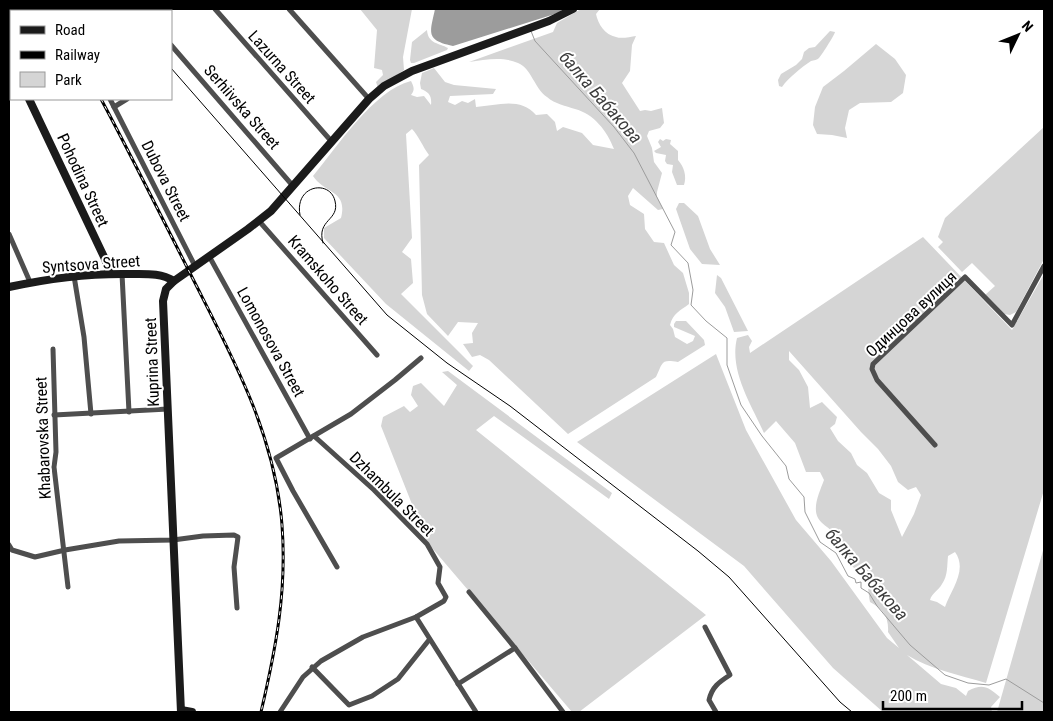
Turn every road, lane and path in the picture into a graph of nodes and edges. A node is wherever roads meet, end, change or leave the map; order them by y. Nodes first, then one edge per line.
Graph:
1 (214, 9) edge
2 (289, 9) edge
3 (573, 9) edge
4 (172, 46) edge
5 (29, 100) edge
6 (110, 100) edge
7 (125, 100) edge
8 (368, 100) junction
9 (114, 107) junction
10 (332, 142) junction
11 (293, 186) junction
12 (259, 221) junction
13 (9, 234) edge
14 (209, 256) junction
15 (195, 266) junction
16 (1044, 266) edge
17 (110, 274) junction
18 (122, 274) junction
19 (74, 276) junction
20 (174, 281) junction
21 (30, 282) junction
22 (9, 287) edge
23 (53, 349) dead end
24 (377, 355) dead end
25 (421, 358) dead end
26 (168, 409) junction
27 (129, 412) junction
28 (92, 414) junction
29 (54, 415) junction
30 (312, 438) junction
31 (935, 445) dead end
32 (173, 540) junction
33 (10, 547) edge
34 (65, 550) junction
35 (337, 567) dead end
36 (68, 587) dead end
37 (469, 592) dead end
38 (237, 608) dead end
39 (416, 617) junction
40 (705, 627) dead end
41 (429, 640) junction
42 (515, 648) junction
43 (312, 667) junction
44 (458, 684) junction
45 (181, 711) edge
46 (192, 712) edge
47 (280, 712) edge
48 (476, 712) edge
49 (563, 712) edge
50 (716, 712) edge

1 - 10 street, Lazurna Street
2 - 8 street
3 - 8 main road, Kuprina Street
4 - 11 street, Serhiivska Street
5 - 17 main road, Pohodina Street
6 - 9 street, Dubova Street
7 - 9 street
8 - 10 main road, Kuprina Street
9 - 15 street, Dubova Street
10 - 11 main road, Kuprina Street
11 - 12 main road, Kuprina Street
12 - 14 main road, Kuprina Street
12 - 24 street, Kramskoho Street
13 - 21 street
14 - 15 main road, Kuprina Street
14 - 30 street, Lomonosova Street
15 - 20 main road, Kuprina Street
16 - 31 street, Одинцова вулиця
17 - 18 main road, Syntsova Street
17 - 19 main road, Syntsova Street
18 - 20 main road, Syntsova Street
18 - 27 street, Kuprina Street
19 - 21 main road, Syntsova Street
19 - 28 street
20 - 26 main road, Kuprina Street
21 - 22 main road, Syntsova Street
23 - 29 street, Khabarovska Street
25 - 30 street
26 - 27 street
26 - 32 main road, Kuprina Street
27 - 28 street
28 - 29 street
29 - 34 street, Khabarovska Street
30 - 35 street
30 - 39 street, Dzhambula Street
32 - 34 street
32 - 38 street
32 - 45 main road, Kuprina Street
33 - 34 street
34 - 36 street, Khabarovska Street
37 - 42 street
39 - 41 street
39 - 43 street
40 - 50 street
41 - 43 street
41 - 44 street
42 - 44 street
42 - 49 street
43 - 47 street
44 - 48 street
45 - 46 main road

